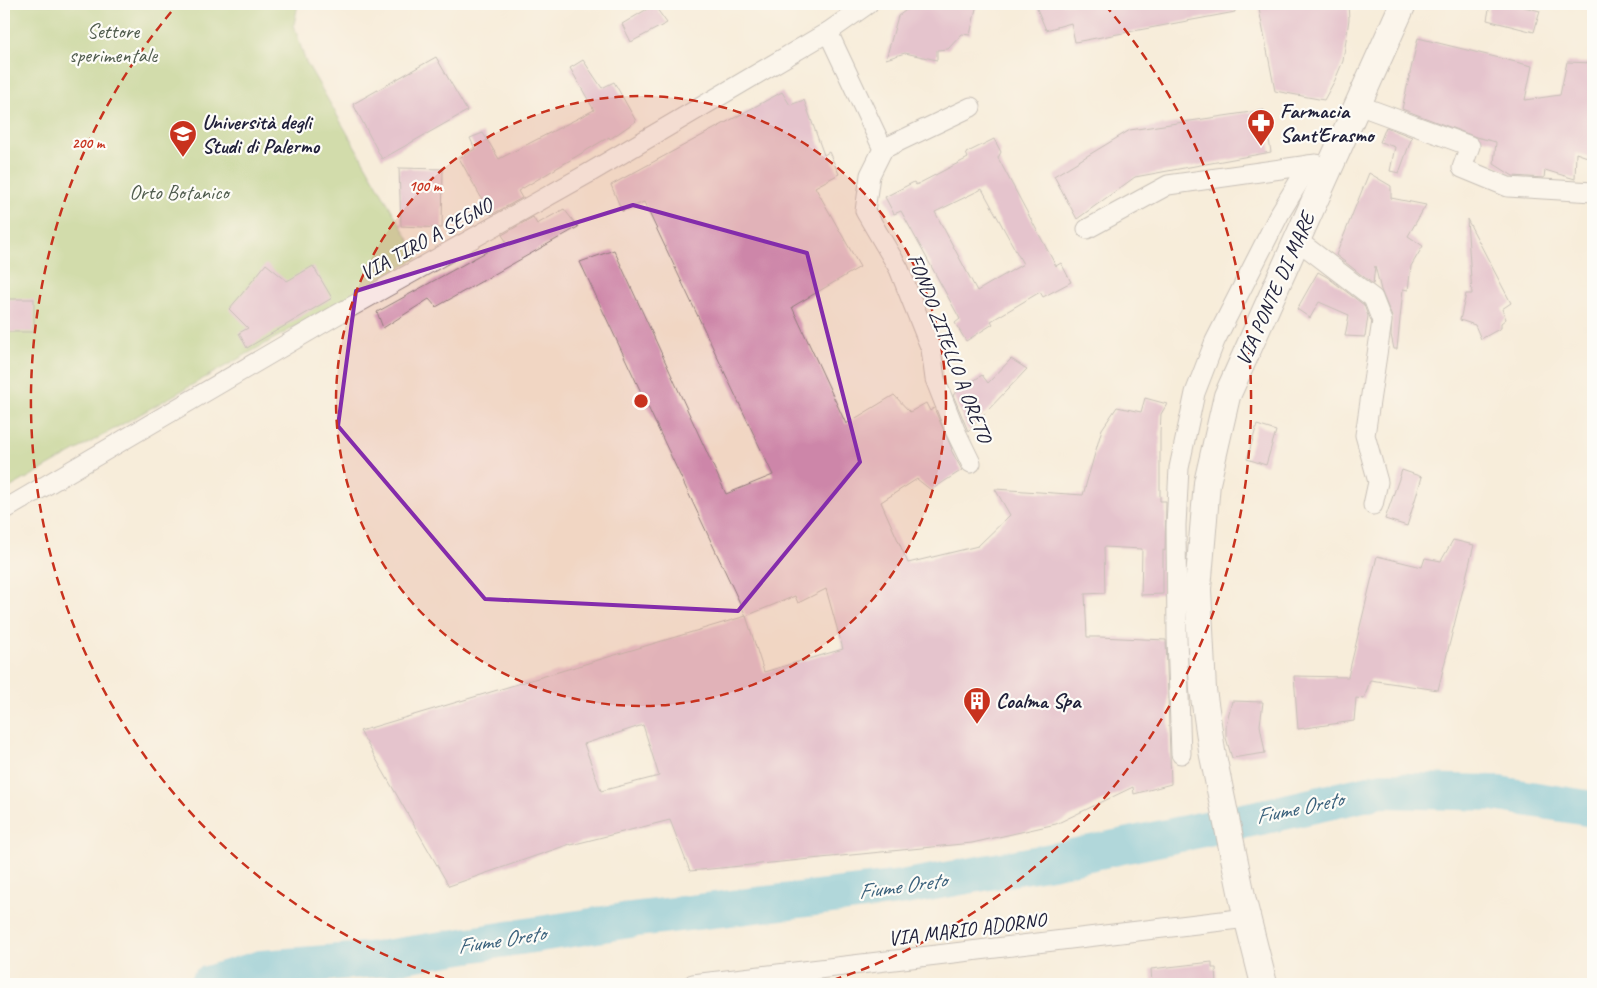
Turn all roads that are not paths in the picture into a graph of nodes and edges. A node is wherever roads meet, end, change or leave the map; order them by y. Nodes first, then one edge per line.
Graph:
1 (868, 4) edge
2 (1403, 4) edge
3 (828, 32) junction
4 (1358, 105) junction
5 (971, 107) dead end
6 (883, 149) junction
7 (1320, 163) junction
8 (1593, 192) edge
9 (1087, 229) dead end
10 (1297, 240) junction
11 (971, 463) dead end
12 (1373, 505) dead end
13 (4, 510) edge
14 (1182, 754) dead end
15 (1245, 909) junction
16 (693, 984) edge
17 (1264, 984) edge

1 - 3 street, VIA TIRO A SEGNO
2 - 4 main road, VIA PONTE DI MARE
3 - 6 street
3 - 13 street, VIA TIRO A SEGNO
4 - 7 main road, VIA PONTE DI MARE
4 - 8 street
5 - 6 street
6 - 11 street, FONDO ZITELLO A ORETO
7 - 9 street
7 - 10 main road, VIA PONTE DI MARE
7 - 14 street
10 - 12 street
10 - 15 main road, VIA PONTE DI MARE
15 - 16 street, VIA MARIO ADORNO
15 - 17 main road, VIA PONTE DI MARE

